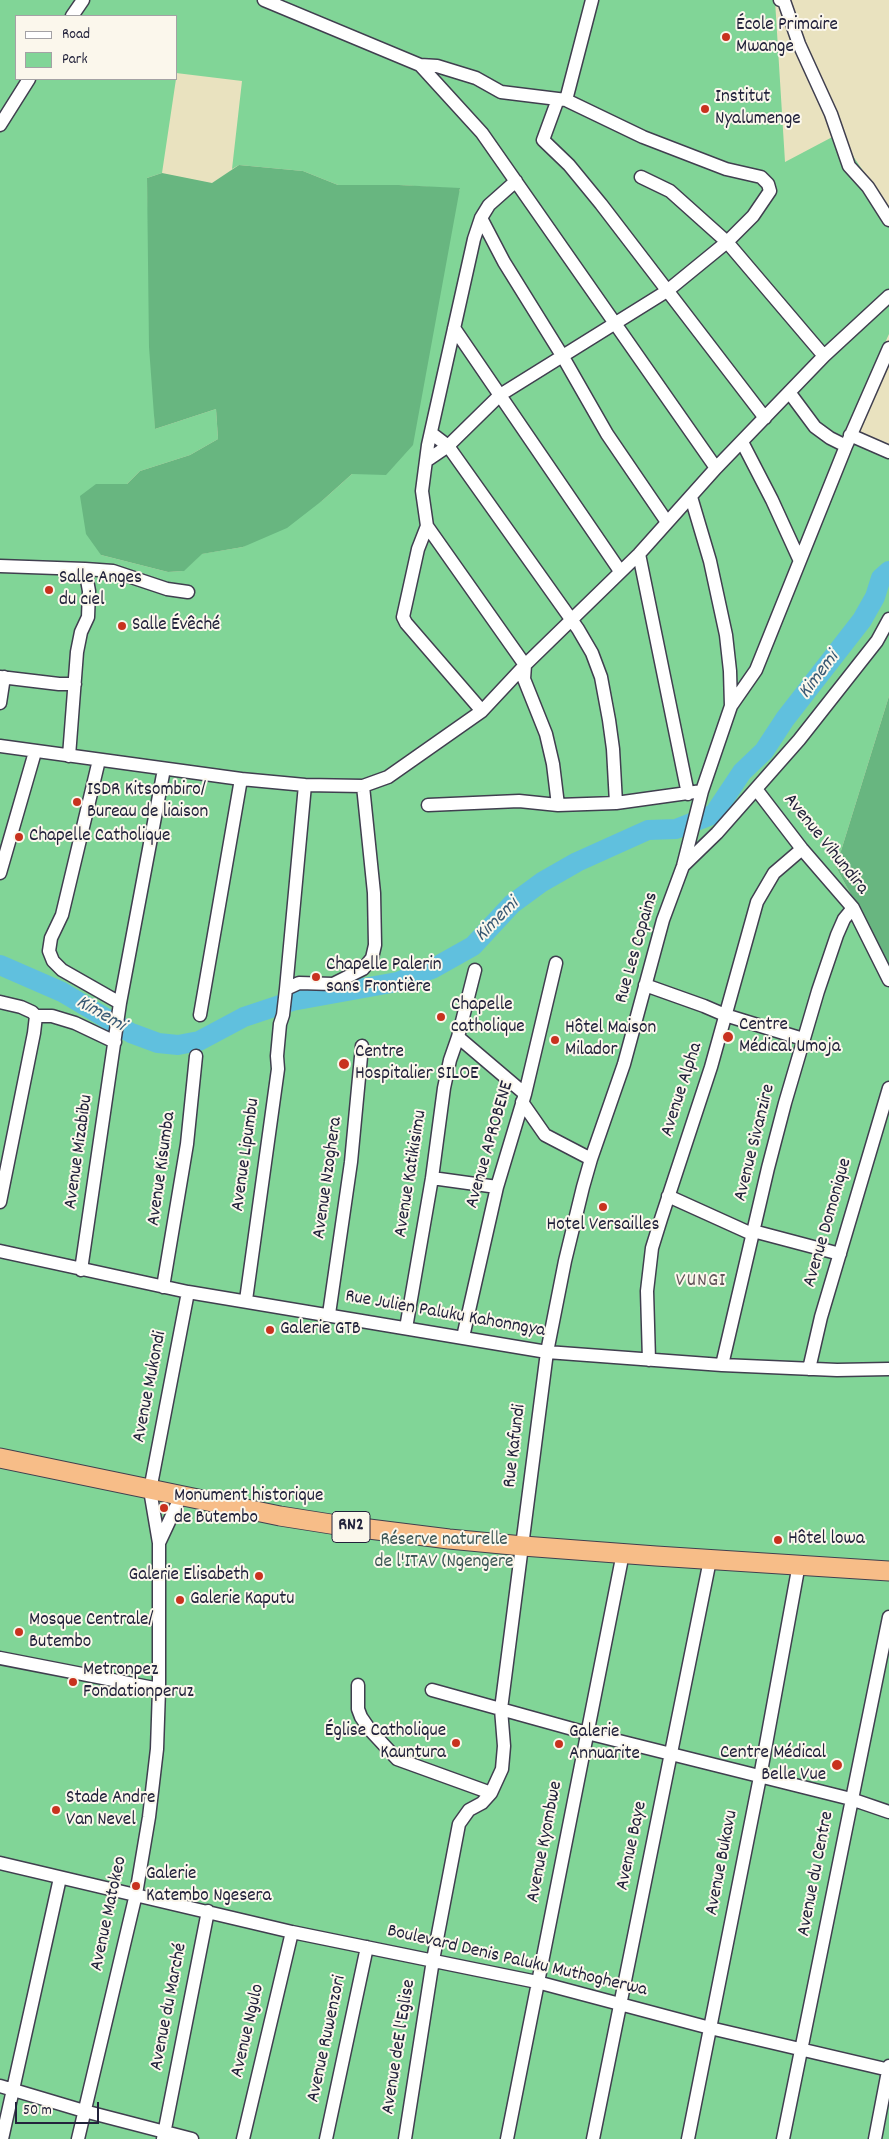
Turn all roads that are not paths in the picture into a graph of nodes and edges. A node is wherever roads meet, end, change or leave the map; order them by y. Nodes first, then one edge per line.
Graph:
1 (83, 0) edge
2 (264, 0) edge
3 (592, 0) edge
4 (780, 0) edge
5 (73, 15) edge
6 (420, 65) junction
7 (29, 80) edge
8 (562, 100) junction
9 (1, 120) edge
10 (641, 177) dead end
11 (516, 180) junction
12 (481, 218) junction
13 (889, 220) edge
14 (726, 242) junction
15 (667, 291) junction
16 (889, 296) edge
17 (615, 323) junction
18 (454, 328) junction
19 (889, 348) edge
20 (824, 356) junction
21 (563, 357) junction
22 (789, 392) junction
23 (500, 394) junction
24 (765, 418) junction
25 (431, 433) junction
26 (848, 440) junction
27 (742, 442) junction
28 (448, 446) junction
29 (889, 452) edge
30 (426, 461) junction
31 (716, 468) junction
32 (691, 497) junction
33 (667, 522) junction
34 (427, 526) junction
35 (639, 554) junction
36 (799, 559) junction
37 (0, 566) edge
38 (85, 568) junction
39 (620, 572) junction
40 (188, 592) dead end
41 (889, 619) edge
42 (572, 620) junction
43 (525, 665) junction
44 (2, 677) edge
45 (74, 684) junction
46 (0, 703) edge
47 (731, 706) junction
48 (482, 711) junction
49 (0, 746) edge
50 (35, 752) junction
51 (69, 756) junction
52 (99, 760) junction
53 (164, 769) junction
54 (242, 779) junction
55 (306, 785) junction
56 (363, 786) junction
57 (756, 790) junction
58 (702, 791) junction
59 (688, 794) junction
60 (616, 803) junction
61 (428, 805) dead end
62 (558, 805) junction
63 (802, 849) junction
64 (1, 866) edge
65 (683, 866) junction
66 (854, 908) junction
67 (556, 963) dead end
68 (475, 970) dead end
69 (889, 980) edge
70 (645, 985) junction
71 (286, 989) junction
72 (0, 1002) edge
73 (120, 1006) junction
74 (200, 1015) dead end
75 (725, 1015) junction
76 (36, 1016) junction
77 (458, 1037) junction
78 (804, 1039) junction
79 (115, 1041) junction
80 (362, 1046) dead end
81 (196, 1056) dead end
82 (889, 1088) edge
83 (524, 1098) junction
84 (591, 1159) junction
85 (432, 1178) junction
86 (497, 1187) junction
87 (668, 1196) junction
88 (0, 1202) edge
89 (753, 1232) junction
90 (0, 1251) edge
91 (840, 1254) junction
92 (81, 1270) junction
93 (163, 1287) junction
94 (188, 1292) junction
95 (246, 1300) junction
96 (329, 1314) junction
97 (406, 1328) junction
98 (462, 1337) junction
99 (547, 1352) junction
100 (649, 1360) junction
101 (722, 1365) junction
102 (810, 1369) junction
103 (889, 1369) edge
104 (0, 1458) edge
105 (150, 1490) junction
106 (181, 1496) junction
107 (159, 1543) junction
108 (523, 1546) junction
109 (623, 1553) junction
110 (710, 1560) junction
111 (798, 1564) junction
112 (889, 1571) edge
113 (889, 1617) edge
114 (0, 1658) edge
115 (358, 1685) dead end
116 (158, 1689) junction
117 (432, 1690) dead end
118 (501, 1709) junction
119 (587, 1733) junction
120 (671, 1753) junction
121 (760, 1777) junction
122 (491, 1793) junction
123 (851, 1799) junction
124 (889, 1812) edge
125 (0, 1863) edge
126 (60, 1878) junction
127 (136, 1894) junction
128 (208, 1912) junction
129 (292, 1932) junction
130 (367, 1947) junction
131 (432, 1960) junction
132 (537, 1982) junction
133 (620, 2003) junction
134 (710, 2028) junction
135 (801, 2049) junction
136 (889, 2068) edge
137 (6, 2087) edge
138 (84, 2111) junction
139 (164, 2136) edge
140 (2, 2139) edge
141 (78, 2139) edge
142 (192, 2139) edge
143 (243, 2139) edge
144 (326, 2139) edge
145 (404, 2139) edge
146 (507, 2139) edge
147 (593, 2139) edge
148 (688, 2139) edge
149 (784, 2139) edge
150 (874, 2139) edge

1 - 5 street
2 - 6 street
3 - 8 street
4 - 13 street
6 - 8 street
6 - 11 street
7 - 9 street
8 - 14 street
8 - 15 street
10 - 14 street
11 - 12 street
11 - 17 street
12 - 18 street
12 - 21 street
14 - 15 street
14 - 20 street
15 - 17 street
15 - 24 street
16 - 20 street
17 - 21 street
17 - 31 street
18 - 23 street
18 - 25 street
19 - 26 street
20 - 22 street
21 - 23 street
21 - 33 street
22 - 24 street
22 - 26 street
23 - 28 street
23 - 39 street
24 - 27 street
25 - 28 street
25 - 30 street
26 - 29 street
26 - 36 street
27 - 31 street
27 - 36 street
28 - 30 street
28 - 42 street
30 - 34 street
31 - 32 street
32 - 33 street
32 - 47 street
33 - 35 street
34 - 43 street
34 - 48 street
35 - 39 street
35 - 59 street
36 - 47 street
37 - 38 street
38 - 40 street
38 - 45 street
39 - 42 street
41 - 57 street, Rue Les Copains
42 - 43 street
42 - 60 street
43 - 48 street
43 - 62 street
44 - 45 street
44 - 46 street
45 - 51 street
47 - 58 street
48 - 56 street
49 - 50 street
50 - 51 street
50 - 64 street
51 - 52 street
52 - 53 street
52 - 73 street
53 - 54 street
53 - 73 street, Avenue Mizabibu
54 - 55 street
54 - 74 street
55 - 56 street
55 - 71 street, Avenue Lipumbu
56 - 71 street
57 - 63 street, Avenue Vihundira
57 - 65 street, Rue Les Copains
58 - 59 street
58 - 65 street
59 - 60 street
60 - 62 street
61 - 62 street
63 - 66 street, Avenue Vihundira
63 - 75 street, Avenue Alpha
65 - 70 street, Rue Les Copains
66 - 69 street, Avenue Vihundira
66 - 78 street, Avenue Sivanzire
67 - 83 street, Avenue APROBENE
68 - 77 street, Avenue Katikisimu
70 - 75 street
70 - 84 street, Rue Les Copains
71 - 95 street, Avenue Lipumbu
72 - 76 street
73 - 79 street, Avenue Mizabibu
75 - 78 street
75 - 87 street, Avenue Alpha
76 - 79 street
76 - 88 street
77 - 83 street
77 - 85 street, Avenue Katikisimu
78 - 89 street, Avenue Sivanzire
79 - 92 street, Avenue Mizabibu
80 - 96 street, Avenue Nzoghera
81 - 93 street, Avenue Kisumba
82 - 91 street, Avenue Domonique
83 - 84 street
83 - 86 street, Avenue APROBENE
84 - 99 street, Rue Les Copains
85 - 86 street
85 - 97 street, Avenue Katikisimu
86 - 98 street, Avenue APROBENE
87 - 89 street
87 - 100 street, Avenue Alpha
89 - 91 street
89 - 101 street, Avenue Sivanzire
90 - 92 street, Rue Julien Paluku Kahonngya
91 - 102 street, Avenue Domonique
92 - 93 street, Rue Julien Paluku Kahonngya
93 - 94 street, Rue Julien Paluku Kahonngya
94 - 95 street, Rue Julien Paluku Kahonngya
94 - 105 street, Avenue Mukondi
95 - 96 street, Rue Julien Paluku Kahonngya
96 - 97 street, Rue Julien Paluku Kahonngya
97 - 98 street, Rue Julien Paluku Kahonngya
98 - 99 street, Rue Julien Paluku Kahonngya
99 - 100 street, Rue Julien Paluku Kahonngya
99 - 108 street, Rue Kafundi
100 - 101 street, Rue Julien Paluku Kahonngya
101 - 102 street, Rue Julien Paluku Kahonngya
102 - 103 street, Rue Julien Paluku Kahonngya
104 - 105 highway, RN2
105 - 106 highway, RN2
105 - 107 street
106 - 107 street
106 - 108 highway, RN2
107 - 116 street, Avenue Matokeo
108 - 109 highway, RN2
108 - 118 street, Rue Kafundi
109 - 110 highway, RN2
109 - 119 street, Avenue Kyombwe
110 - 111 highway, RN2
110 - 120 street, Avenue Baye
111 - 112 highway, RN2
111 - 121 street, Avenue Bukavu
113 - 123 street, Avenue du Centre
114 - 116 street
115 - 122 street
116 - 127 street, Avenue Matokeo
117 - 118 street
118 - 119 street
118 - 122 street, Rue Kafundi
119 - 120 street
119 - 132 street, Avenue Kyombwe
120 - 121 street
120 - 133 street, Avenue Baye
121 - 123 street
121 - 134 street, Avenue Bukavu
122 - 131 street, Avenue deE l'Eglise
123 - 124 street
123 - 135 street, Avenue du Centre
125 - 126 street, Boulevard Denis Paluku Muthogherwa
126 - 127 street, Boulevard Denis Paluku Muthogherwa
126 - 137 street
127 - 128 street, Boulevard Denis Paluku Muthogherwa
127 - 138 street, Avenue Matokeo
128 - 129 street, Boulevard Denis Paluku Muthogherwa
128 - 139 street, Avenue du Marché
129 - 130 street, Boulevard Denis Paluku Muthogherwa
129 - 143 street, Avenue Ngulo
130 - 131 street, Boulevard Denis Paluku Muthogherwa
130 - 144 street, Avenue Ruwenzori
131 - 132 street, Boulevard Denis Paluku Muthogherwa
131 - 145 street, Avenue deE l'Eglise
132 - 133 street, Boulevard Denis Paluku Muthogherwa
132 - 146 street, Avenue Kyombwe
133 - 134 street, Boulevard Denis Paluku Muthogherwa
133 - 147 street, Avenue Baye
134 - 135 street, Boulevard Denis Paluku Muthogherwa
134 - 148 street, Avenue Bukavu
135 - 136 street, Boulevard Denis Paluku Muthogherwa
135 - 149 street, Avenue du Centre
136 - 150 street
137 - 138 street
137 - 140 street
138 - 139 street
138 - 141 street, Avenue Matokeo
139 - 142 street

